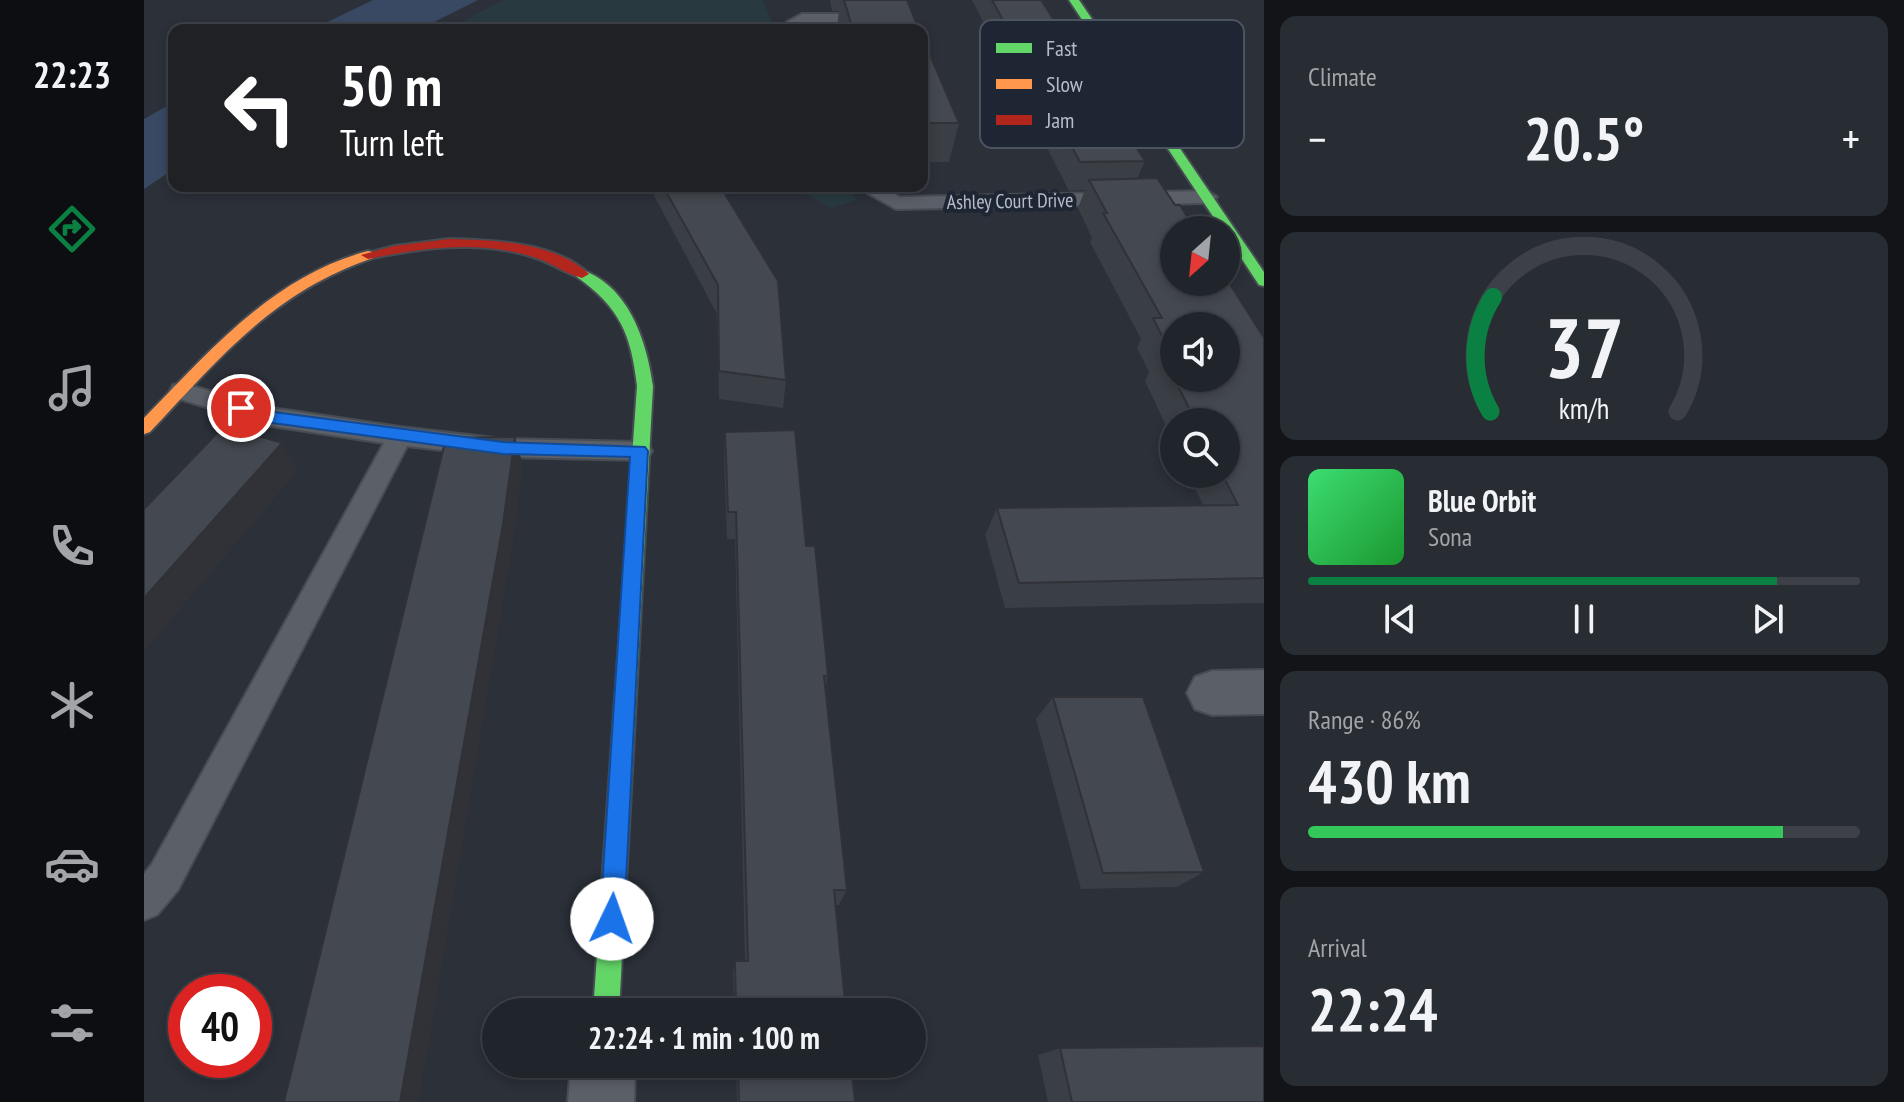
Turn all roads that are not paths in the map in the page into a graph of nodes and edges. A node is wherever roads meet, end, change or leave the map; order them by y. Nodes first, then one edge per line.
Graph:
1 (1074, 0) edge
2 (895, 19) edge
3 (1088, 20) edge
4 (794, 24) edge
5 (1174, 148) edge
6 (876, 192) edge
7 (1207, 197) junction
8 (1264, 282) edge
9 (182, 391) junction
10 (144, 428) edge
11 (400, 436) junction
12 (639, 451) junction
13 (1264, 692) edge
14 (1212, 693) dead end
15 (144, 902) edge
16 (607, 998) edge
17 (602, 1078) edge
18 (601, 1102) edge

1 - 3 street
2 - 4 lane
5 - 7 street
6 - 7 lane, Ashley Court Drive
7 - 8 street
9 - 10 street
9 - 11 lane
9 - 12 street
11 - 12 lane
11 - 15 lane
12 - 16 street
13 - 14 street
17 - 18 street

